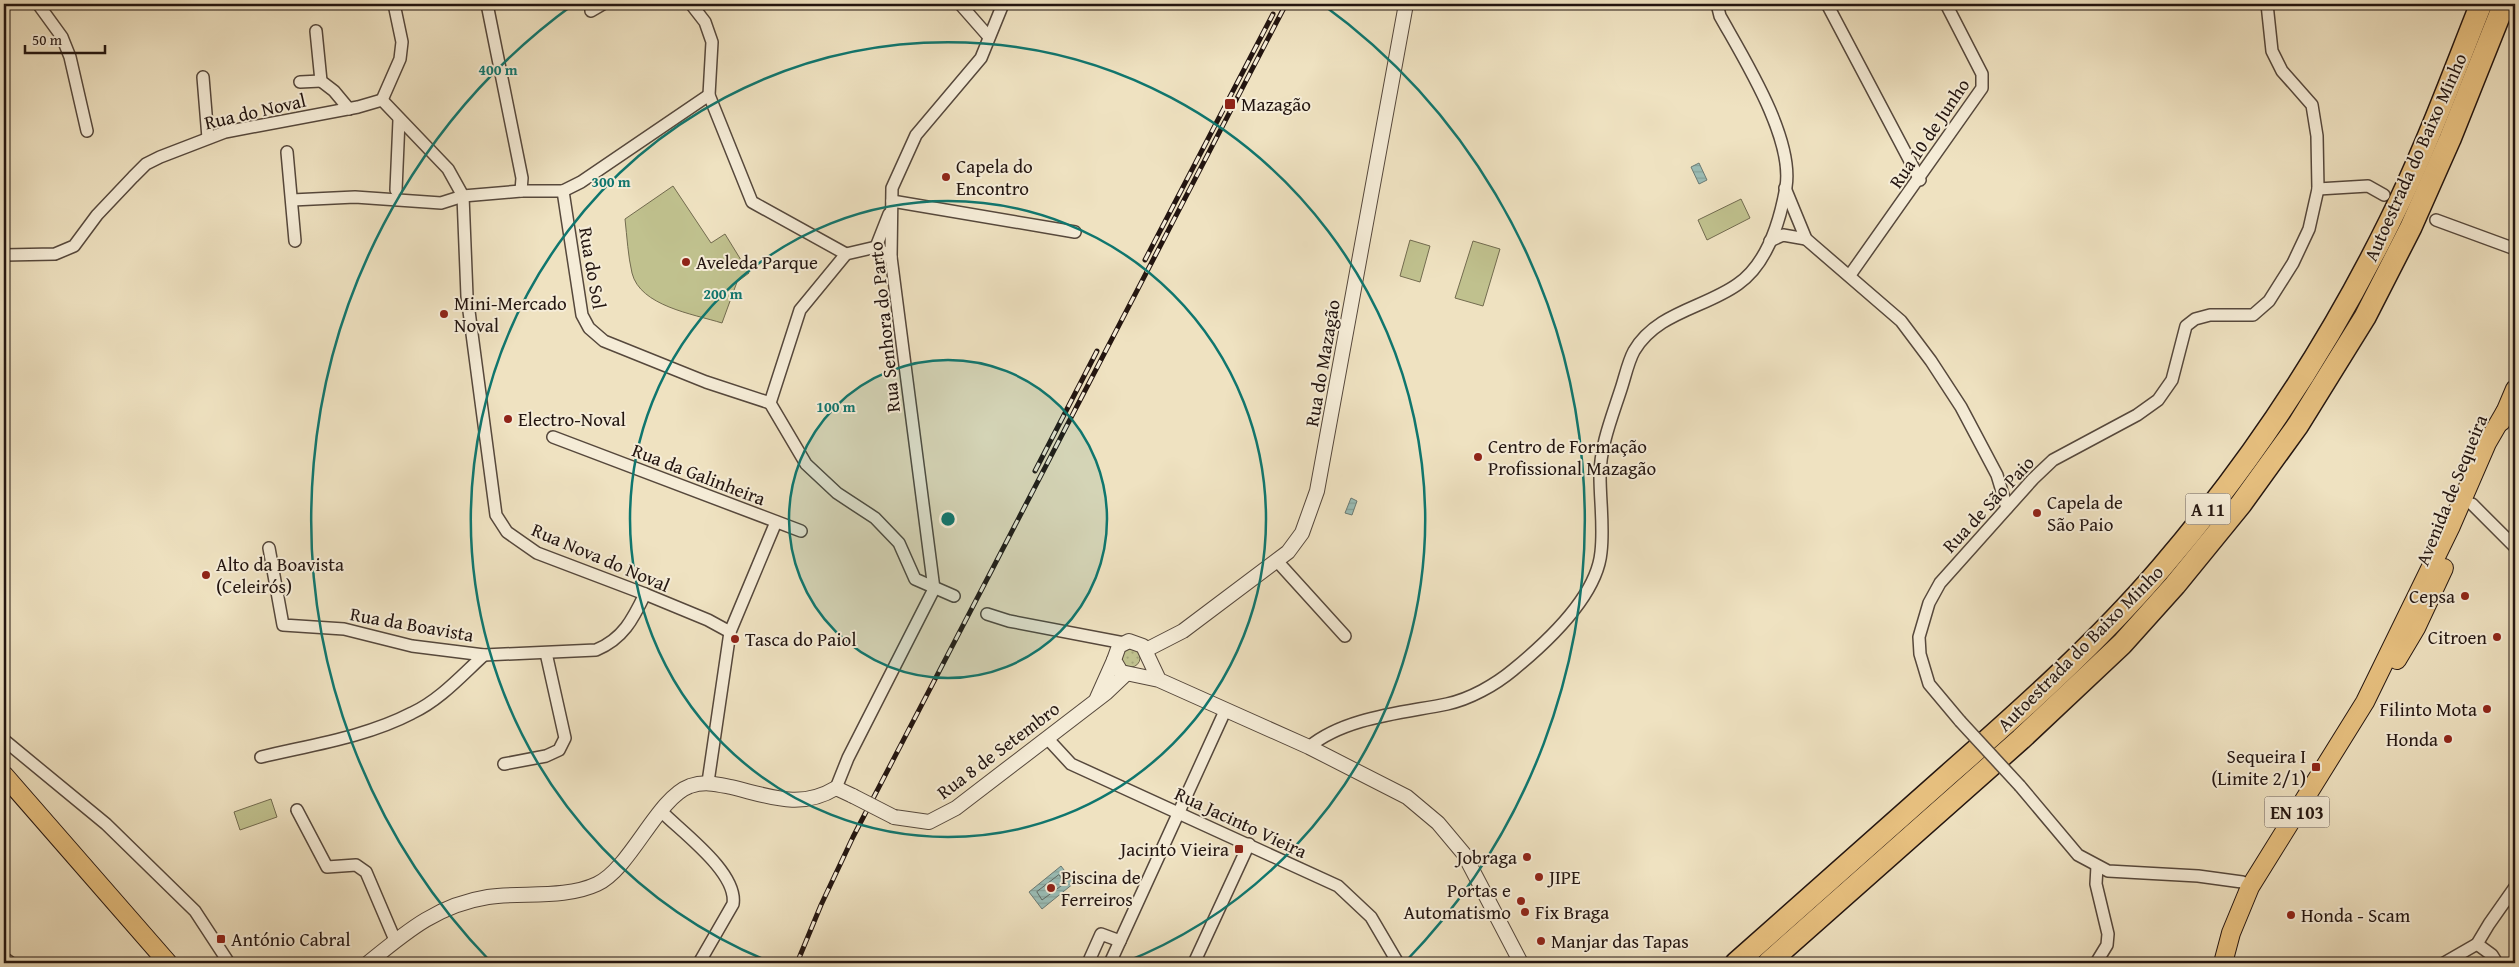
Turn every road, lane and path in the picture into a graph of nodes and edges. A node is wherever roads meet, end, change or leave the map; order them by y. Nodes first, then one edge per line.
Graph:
1 (38, 4) edge
2 (394, 4) edge
3 (487, 4) edge
4 (603, 4) edge
5 (690, 4) edge
6 (960, 4) edge
7 (1003, 4) edge
8 (1406, 4) edge
9 (1717, 4) edge
10 (1828, 4) edge
11 (1946, 4) edge
12 (2266, 4) edge
13 (2481, 4) edge
14 (2504, 4) edge
15 (591, 11) dead end
16 (316, 31) dead end
17 (989, 37) junction
18 (203, 76) dead end
19 (321, 81) junction
20 (300, 82) dead end
21 (709, 95) junction
22 (382, 100) junction
23 (349, 109) junction
24 (399, 120) junction
25 (87, 131) dead end
26 (208, 138) junction
27 (287, 152) dead end
28 (1920, 180) junction
29 (1785, 188) junction
30 (2318, 189) junction
31 (396, 190) dead end
32 (521, 191) junction
33 (563, 191) junction
34 (2384, 195) dead end
35 (463, 196) junction
36 (292, 200) junction
37 (892, 204) junction
38 (2436, 220) dead end
39 (1075, 232) dead end
40 (1806, 239) junction
41 (1770, 240) junction
42 (295, 241) dead end
43 (876, 247) junction
44 (2515, 249) edge
45 (846, 254) junction
46 (4, 255) edge
47 (891, 257) junction
48 (1850, 275) junction
49 (2515, 389) edge
50 (770, 403) junction
51 (2505, 412) junction
52 (554, 437) dead end
53 (2472, 504) junction
54 (2007, 508) junction
55 (776, 522) junction
56 (801, 531) dead end
57 (2515, 547) edge
58 (269, 548) dead end
59 (1277, 561) junction
60 (934, 589) junction
61 (645, 594) junction
62 (954, 596) dead end
63 (987, 614) dead end
64 (730, 632) junction
65 (1345, 636) dead end
66 (1124, 642) junction
67 (546, 653) junction
68 (484, 655) junction
69 (1147, 655) junction
70 (1114, 660) junction
71 (1130, 674) junction
72 (1159, 680) junction
73 (1096, 699) junction
74 (1225, 711) junction
75 (2345, 737) junction
76 (1047, 738) junction
77 (4, 740) edge
78 (1309, 747) junction
79 (261, 757) dead end
80 (504, 764) dead end
81 (4, 775) edge
82 (708, 782) junction
83 (836, 788) junction
84 (297, 810) dead end
85 (662, 812) junction
86 (1179, 813) junction
87 (1248, 844) junction
88 (2097, 866) junction
89 (2515, 887) edge
90 (2250, 888) junction
91 (395, 940) junction
92 (1120, 941) junction
93 (2477, 944) junction
94 (4, 958) edge
95 (12, 963) edge
96 (168, 963) edge
97 (229, 963) edge
98 (368, 963) edge
99 (699, 963) edge
100 (1088, 963) edge
101 (1110, 963) edge
102 (1194, 963) edge
103 (1398, 963) edge
104 (1521, 963) edge
105 (1736, 963) edge
106 (1768, 963) edge
107 (2096, 963) edge
108 (2223, 963) edge
109 (2444, 963) edge
110 (2497, 963) edge

1 - 25 street
2 - 22 street
3 - 32 street
4 - 15 street
5 - 21 street
6 - 17 street
7 - 17 street, Rua Senhora do Parto
8 - 59 street, Rua do Mazagão
9 - 29 street
10 - 28 street
11 - 28 street, Rua 10 de Junho
12 - 30 street, Rua de São Paio
13 - 105 highway, Autoestrada do Baixo Minho / A 11
14 - 106 highway, Autoestrada do Baixo Minho / A 11
16 - 19 street
17 - 37 street, Rua Senhora do Parto
18 - 26 street
19 - 20 street
19 - 23 street
21 - 33 street
21 - 45 street
22 - 23 street, Rua do Noval
22 - 24 street
23 - 26 street, Rua do Noval
24 - 31 street
24 - 35 street
26 - 46 street, Rua do Noval
27 - 36 street
28 - 48 street, Rua 10 de Junho
29 - 40 street
29 - 41 street
30 - 34 street
30 - 54 street, Rua de São Paio
32 - 33 street
32 - 35 street
33 - 50 street, Rua do Sol
35 - 36 street
35 - 61 street, Rua Nova do Noval
36 - 42 street
37 - 39 street
37 - 43 street
37 - 47 street, Rua Senhora do Parto
38 - 44 street
40 - 41 street
40 - 48 street
41 - 78 street
43 - 45 street
43 - 47 street
45 - 50 street
47 - 60 street, Rua Senhora do Parto
48 - 54 street
49 - 51 main road, Avenida de Sequeira / EN 103
50 - 60 street
51 - 53 main road, Avenida de Sequeira / EN 103
51 - 75 main road, Avenida de Sequeira / EN 103
52 - 55 street, Rua da Galinheira
53 - 57 street
53 - 75 main road, Avenida de Sequeira / EN 103
54 - 88 street, Rua de São Paio, bridge
55 - 56 street, Rua da Galinheira
55 - 64 street, Rua da Galinheira
58 - 68 street, Rua da Boavista
59 - 65 street
59 - 69 street, Rua do Mazagão
60 - 62 street
60 - 83 street
61 - 64 street, Rua Nova do Noval
61 - 67 street, Rua da Boavista
63 - 66 street
64 - 82 street, Rua da Galinheira
66 - 69 street
66 - 70 street
67 - 68 street, Rua da Boavista
67 - 80 street
68 - 79 street
69 - 71 street
69 - 72 street
70 - 71 street
70 - 73 street, Rua 8 de Setembro
71 - 72 street
71 - 73 street, Rua 8 de Setembro
72 - 74 street
73 - 76 street, Rua 8 de Setembro
74 - 78 street
74 - 86 street
75 - 90 main road, Avenida de Sequeira / EN 103
76 - 83 street, Rua 8 de Setembro, bridge
76 - 86 street, Rua Jacinto Vieira
77 - 97 street
78 - 104 street
81 - 96 main road
82 - 83 street
82 - 85 street
84 - 91 street
85 - 91 street
85 - 99 street
86 - 87 street, Rua Jacinto Vieira
86 - 92 street
87 - 102 street
87 - 103 street, Rua Jacinto Vieira
88 - 90 street, Rua de São Paio
88 - 107 street
89 - 93 street
90 - 108 main road, Avenida de Sequeira / EN 103
91 - 98 street
92 - 100 street
92 - 101 street
93 - 109 street
93 - 110 street
94 - 95 street

